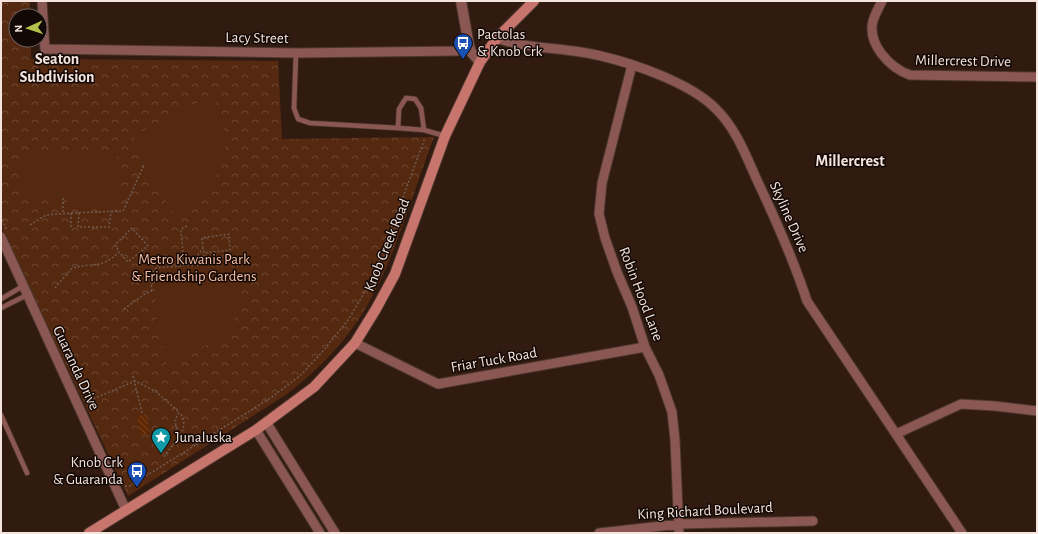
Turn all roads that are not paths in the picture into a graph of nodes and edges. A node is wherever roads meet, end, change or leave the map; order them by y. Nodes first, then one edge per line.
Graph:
1 (42, 1) edge
2 (461, 1) edge
3 (534, 1) edge
4 (882, 1) edge
5 (496, 38) junction
6 (469, 46) junction
7 (296, 53) junction
8 (480, 62) junction
9 (632, 65) junction
10 (1037, 77) edge
11 (398, 128) junction
12 (426, 131) junction
13 (445, 136) junction
14 (1, 237) edge
15 (23, 286) junction
16 (28, 295) junction
17 (1, 299) edge
18 (1, 308) edge
19 (355, 343) junction
20 (645, 347) junction
21 (1037, 411) edge
22 (1, 414) edge
23 (266, 422) junction
24 (256, 430) junction
25 (896, 434) junction
26 (27, 473) dead end
27 (126, 510) junction
28 (813, 521) dead end
29 (680, 528) edge
30 (89, 533) edge
31 (320, 533) edge
32 (334, 533) edge
33 (599, 533) edge
34 (962, 533) edge

1 - 7 street, Lacy Street
2 - 6 street
3 - 5 main road, Knob Creek Road
4 - 10 street, Millercrest Drive
5 - 8 main road, Knob Creek Road
5 - 9 street, Skyline Drive
6 - 7 street, Lacy Street
6 - 8 street
7 - 11 lane
8 - 13 main road, Knob Creek Road
9 - 20 street, Robin Hood Lane
9 - 25 street, Skyline Drive
11 - 12 lane
11 - 12 lane
12 - 13 lane
13 - 19 main road, Knob Creek Road
14 - 15 street, Guaranda Drive
15 - 16 street, Guaranda Drive
15 - 17 lane
16 - 18 lane
16 - 27 street, Guaranda Drive
19 - 20 street, Friar Tuck Road
19 - 23 main road, Knob Creek Road
20 - 29 street, Robin Hood Lane
21 - 25 street
22 - 26 lane
23 - 24 main road, Knob Creek Road
23 - 32 street
24 - 27 main road, Knob Creek Road
24 - 31 street
25 - 34 street, Skyline Drive
27 - 30 main road, Knob Creek Road
28 - 29 street, King Richard Boulevard
29 - 33 street, King Richard Boulevard

